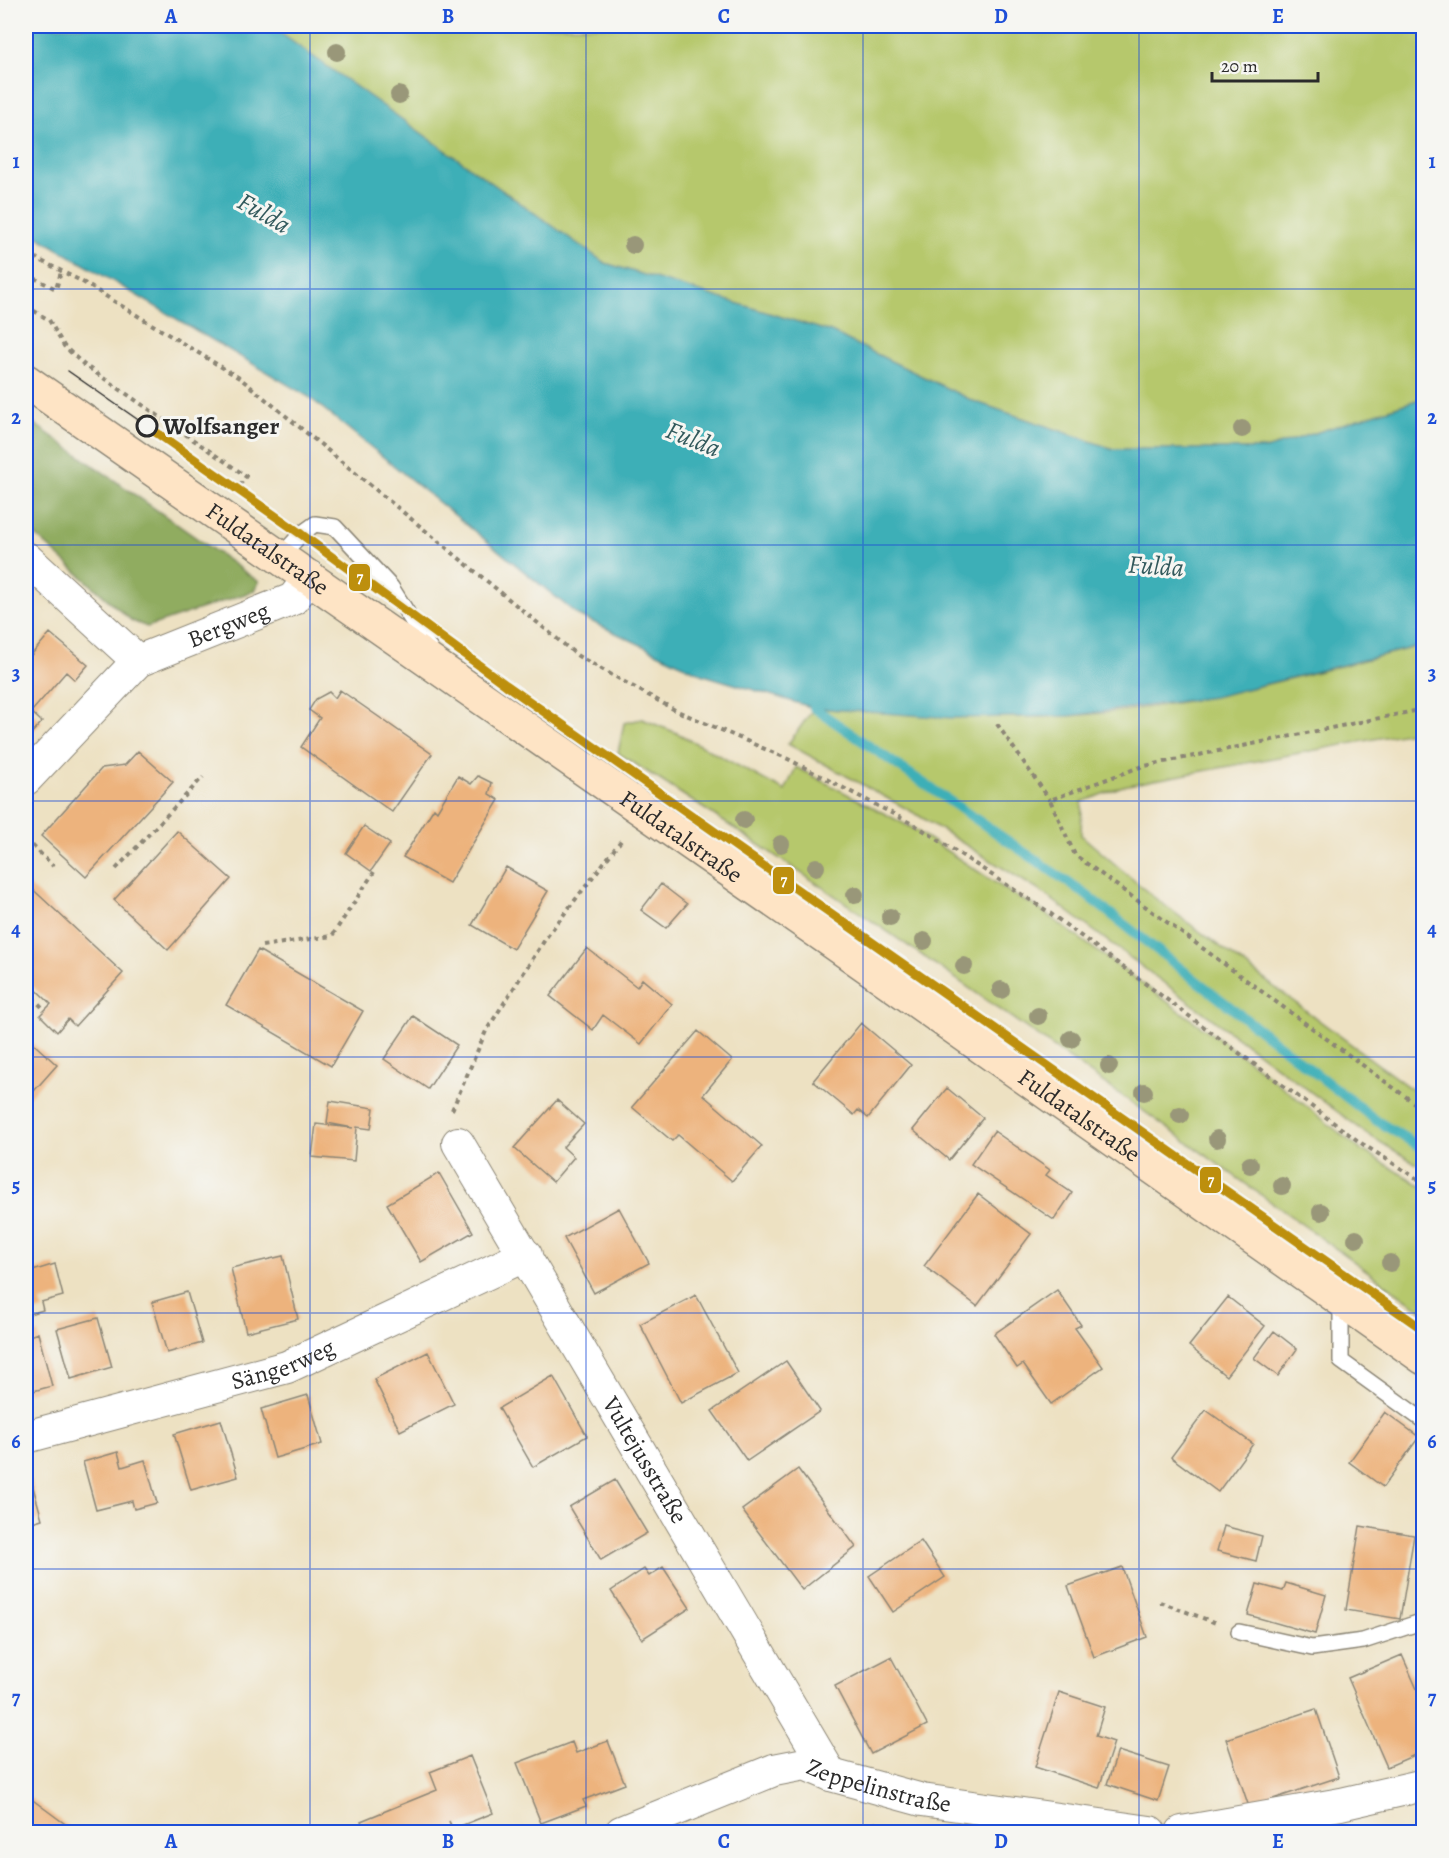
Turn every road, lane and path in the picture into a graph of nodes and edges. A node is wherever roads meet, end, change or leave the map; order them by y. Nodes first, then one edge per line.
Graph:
1 (26, 253) edge
2 (61, 272) junction
3 (26, 275) edge
4 (26, 306) edge
5 (26, 381) edge
6 (219, 516) junction
7 (280, 557) junction
8 (26, 558) edge
9 (310, 577) junction
10 (138, 661) junction
11 (442, 670) junction
12 (1424, 709) edge
13 (997, 723) dead end
14 (203, 777) dead end
15 (26, 779) edge
16 (1050, 800) junction
17 (625, 835) dead end
18 (26, 839) edge
19 (53, 866) dead end
20 (116, 869) dead end
21 (374, 872) dead end
22 (262, 946) dead end
23 (26, 991) edge
24 (43, 1008) dead end
25 (1424, 1110) edge
26 (458, 1143) joint
27 (1424, 1183) edge
28 (526, 1255) junction
29 (1341, 1302) junction
30 (1424, 1358) edge
31 (1424, 1421) edge
32 (26, 1437) edge
33 (1160, 1602) dead end
34 (1424, 1621) edge
35 (1239, 1632) joint
36 (831, 1775) junction
37 (1424, 1785) edge
38 (621, 1833) edge
39 (1150, 1833) edge
40 (1182, 1833) edge

1 - 2 path
2 - 3 path
2 - 27 path
4 - 6 path
5 - 6 main road, Fuldatalstraße
6 - 7 main road, Fuldatalstraße
7 - 9 main road, Fuldatalstraße
7 - 11 lane
8 - 10 street
9 - 10 street, Bergweg
9 - 11 main road, Fuldatalstraße
10 - 15 street, Bergweg
11 - 29 main road, Fuldatalstraße
12 - 16 path
13 - 16 path
14 - 20 path
16 - 25 path
17 - 26 path
18 - 19 path
21 - 22 path
23 - 24 path
26 - 28 street, Vultejusstraße
28 - 32 street, Sängerweg
28 - 36 street, Vultejusstraße
29 - 30 main road, Fuldatalstraße
29 - 31 lane
33 - 35 path
34 - 35 lane
36 - 38 street, Zeppelinstraße
36 - 39 street, Zeppelinstraße
37 - 40 street

